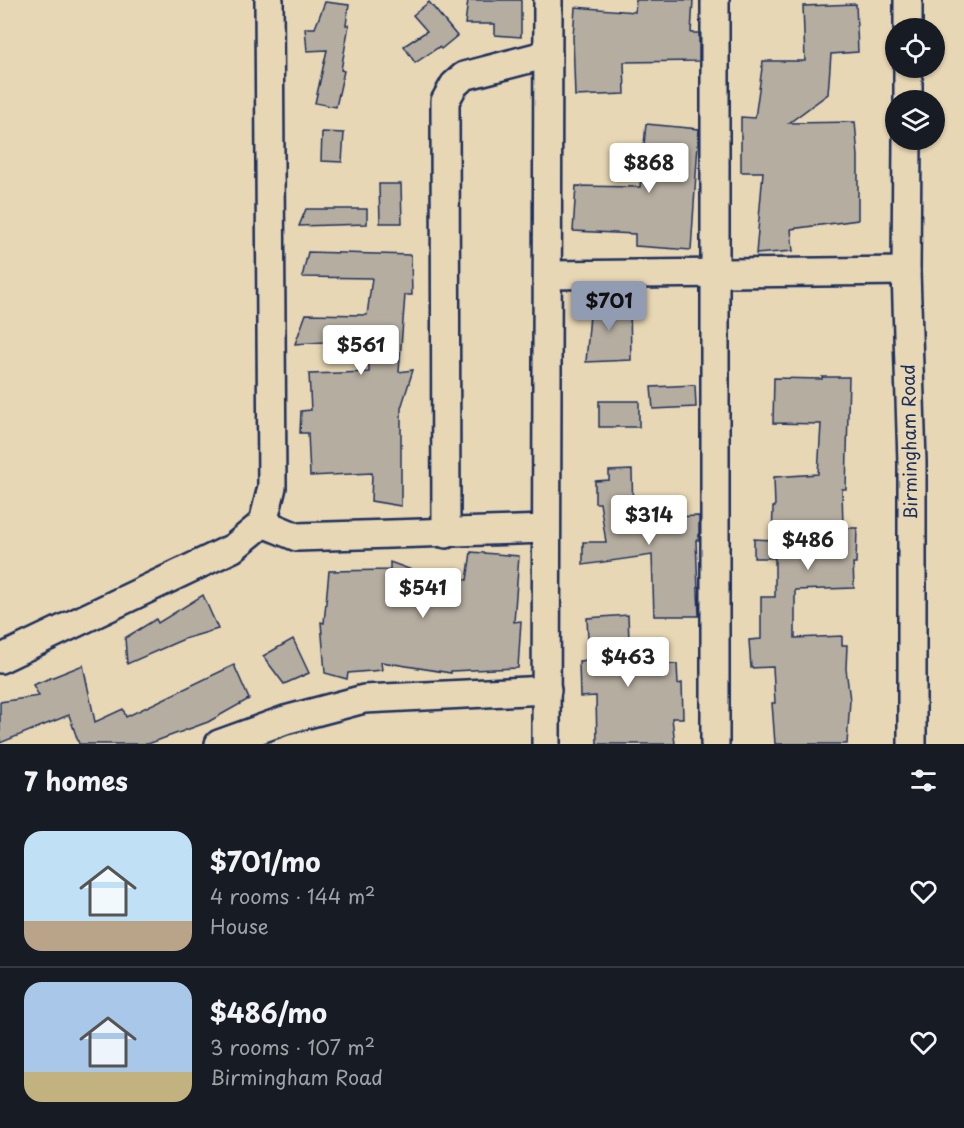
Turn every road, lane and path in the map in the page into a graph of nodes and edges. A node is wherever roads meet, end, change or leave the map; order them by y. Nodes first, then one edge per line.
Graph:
1 (269, 0) edge
2 (548, 0) edge
3 (715, 0) edge
4 (908, 0) edge
5 (908, 18) edge
6 (548, 54) junction
7 (907, 150) edge
8 (906, 271) junction
9 (714, 272) junction
10 (549, 275) junction
11 (263, 523) junction
12 (546, 529) junction
13 (446, 534) junction
14 (0, 659) edge
15 (547, 690) junction
16 (219, 744) edge
17 (546, 744) edge
18 (715, 744) edge
19 (912, 744) edge

1 - 11 street
2 - 6 street
3 - 9 street
4 - 5 street
6 - 10 street
6 - 13 street
7 - 8 street, Birmingham Road
8 - 9 street
8 - 19 street, Birmingham Road
9 - 10 street
9 - 18 street
10 - 12 street
11 - 13 street
11 - 14 street
12 - 13 street
12 - 15 street
15 - 16 street
15 - 17 street

